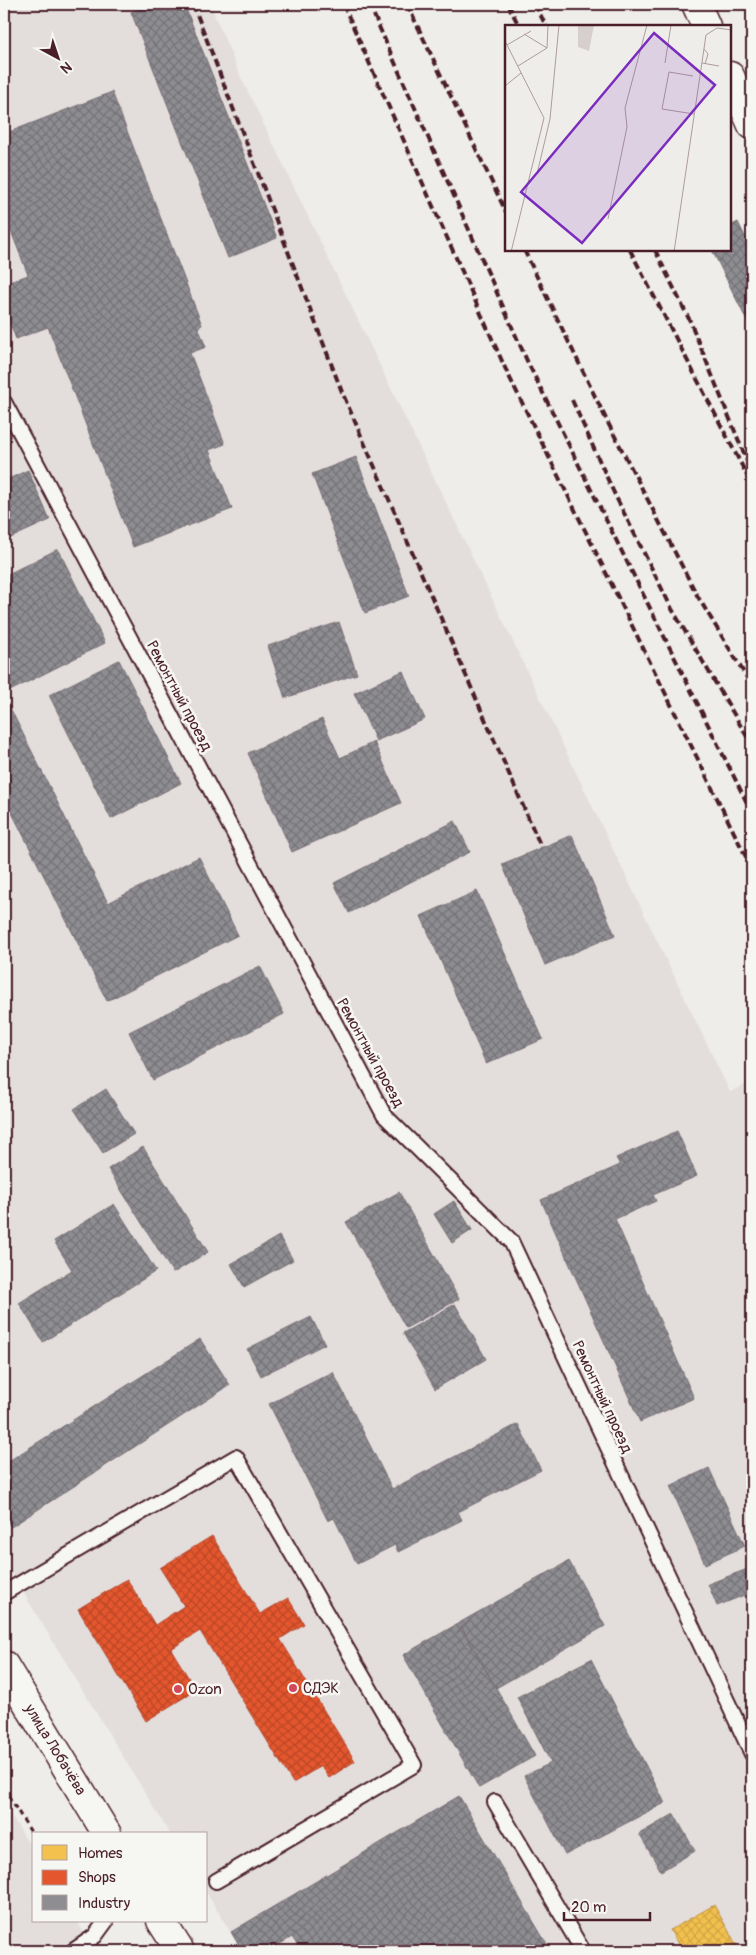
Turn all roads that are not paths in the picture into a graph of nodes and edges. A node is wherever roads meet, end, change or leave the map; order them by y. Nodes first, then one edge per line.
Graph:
1 (696, 4) edge
2 (706, 25) edge
3 (731, 78) edge
4 (752, 125) edge
5 (4, 402) edge
6 (4, 1593) edge
7 (4, 1665) edge
8 (752, 1754) edge
9 (496, 1802) dead end
10 (106, 1832) edge
11 (216, 1880) dead end
12 (105, 1922) edge
13 (162, 1922) edge
14 (73, 1951) edge
15 (180, 1951) edge
16 (583, 1951) edge

1 - 2 main road
3 - 4 main road
5 - 8 lane, Ремонтный проезд
6 - 11 lane
7 - 10 main road, улица Лобачёва
9 - 16 lane
12 - 14 lane
13 - 15 main road

